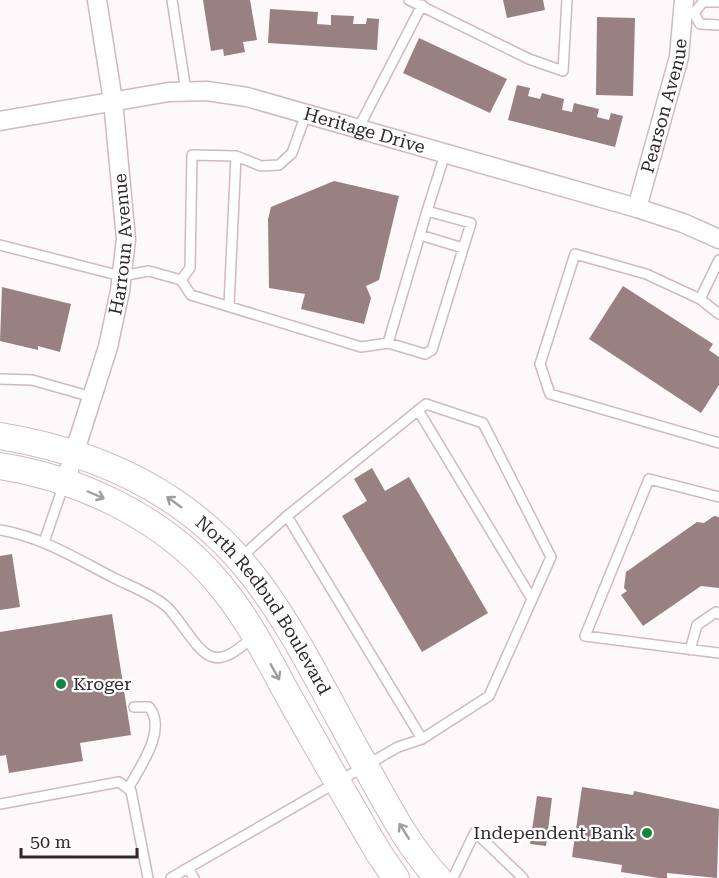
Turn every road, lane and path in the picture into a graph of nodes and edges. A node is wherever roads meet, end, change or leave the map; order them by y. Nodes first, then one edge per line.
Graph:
1 (98, 0) edge
2 (172, 0) edge
3 (410, 0) edge
4 (567, 0) edge
5 (719, 2) edge
6 (422, 5) junction
7 (688, 9) edge
8 (719, 25) edge
9 (186, 92) junction
10 (114, 101) junction
11 (306, 114) junction
12 (0, 120) edge
13 (358, 129) junction
14 (445, 154) junction
15 (236, 156) junction
16 (637, 208) junction
17 (427, 211) junction
18 (420, 235) junction
19 (719, 239) edge
20 (0, 245) edge
21 (463, 248) junction
22 (719, 260) edge
23 (121, 276) junction
24 (181, 280) junction
25 (700, 299) junction
26 (229, 306) junction
27 (719, 314) edge
28 (388, 343) junction
29 (0, 379) edge
30 (92, 397) junction
31 (418, 410) junction
32 (0, 436) edge
33 (719, 443) edge
34 (74, 452) junction
35 (0, 466) edge
36 (65, 482) junction
37 (719, 497) edge
38 (287, 516) junction
39 (0, 530) edge
40 (44, 542) junction
41 (239, 559) junction
42 (532, 599) junction
43 (719, 614) edge
44 (255, 636) junction
45 (690, 650) junction
46 (719, 653) edge
47 (134, 706) dead end
48 (422, 738) junction
49 (366, 766) junction
50 (338, 783) junction
51 (128, 789) junction
52 (0, 804) edge
53 (189, 868) junction
54 (148, 878) edge
55 (171, 878) edge
56 (194, 878) edge
57 (396, 878) edge
58 (438, 878) edge
59 (453, 878) edge
60 (523, 878) edge

1 - 10 street, Harroun Avenue
2 - 9 lane
3 - 6 lane
4 - 6 lane
5 - 7 lane
6 - 13 lane
7 - 8 lane
7 - 16 street, Pearson Avenue
9 - 10 street, Heritage Drive
9 - 11 street, Heritage Drive
10 - 12 street, Heritage Drive
10 - 23 street, Harroun Avenue
11 - 13 street, Heritage Drive
11 - 15 lane
13 - 14 street, Heritage Drive
14 - 16 street, Heritage Drive
14 - 17 lane
15 - 24 lane
15 - 26 lane
16 - 19 street, Heritage Drive
17 - 18 lane
17 - 21 lane
18 - 21 lane
18 - 28 lane
20 - 23 lane
21 - 28 lane
22 - 25 lane
23 - 24 lane
23 - 30 street, Harroun Avenue
24 - 26 lane
25 - 27 lane
25 - 33 lane
26 - 28 lane
29 - 30 lane
30 - 34 street, Harroun Avenue
31 - 38 lane
31 - 42 lane
31 - 42 lane
32 - 34 street, North Redbud Boulevard
34 - 36 street, Harroun Avenue
41 -> 34 street, North Redbud Boulevard
35 - 36 street, North Redbud Boulevard
36 - 40 lane
36 -> 44 street, North Redbud Boulevard
37 - 45 lane
38 - 41 lane
38 - 48 lane
39 - 40 lane
40 - 44 lane
41 - 49 street, North Redbud Boulevard
42 - 48 lane
43 - 45 lane
44 -> 50 street, North Redbud Boulevard
45 - 46 lane
47 - 51 lane
48 - 49 lane
49 - 50 lane
58 -> 49 street, North Redbud Boulevard
50 - 53 lane
50 - 57 street, North Redbud Boulevard
51 - 52 lane
51 - 54 lane
53 - 55 lane
53 - 56 lane
59 - 60 lane

